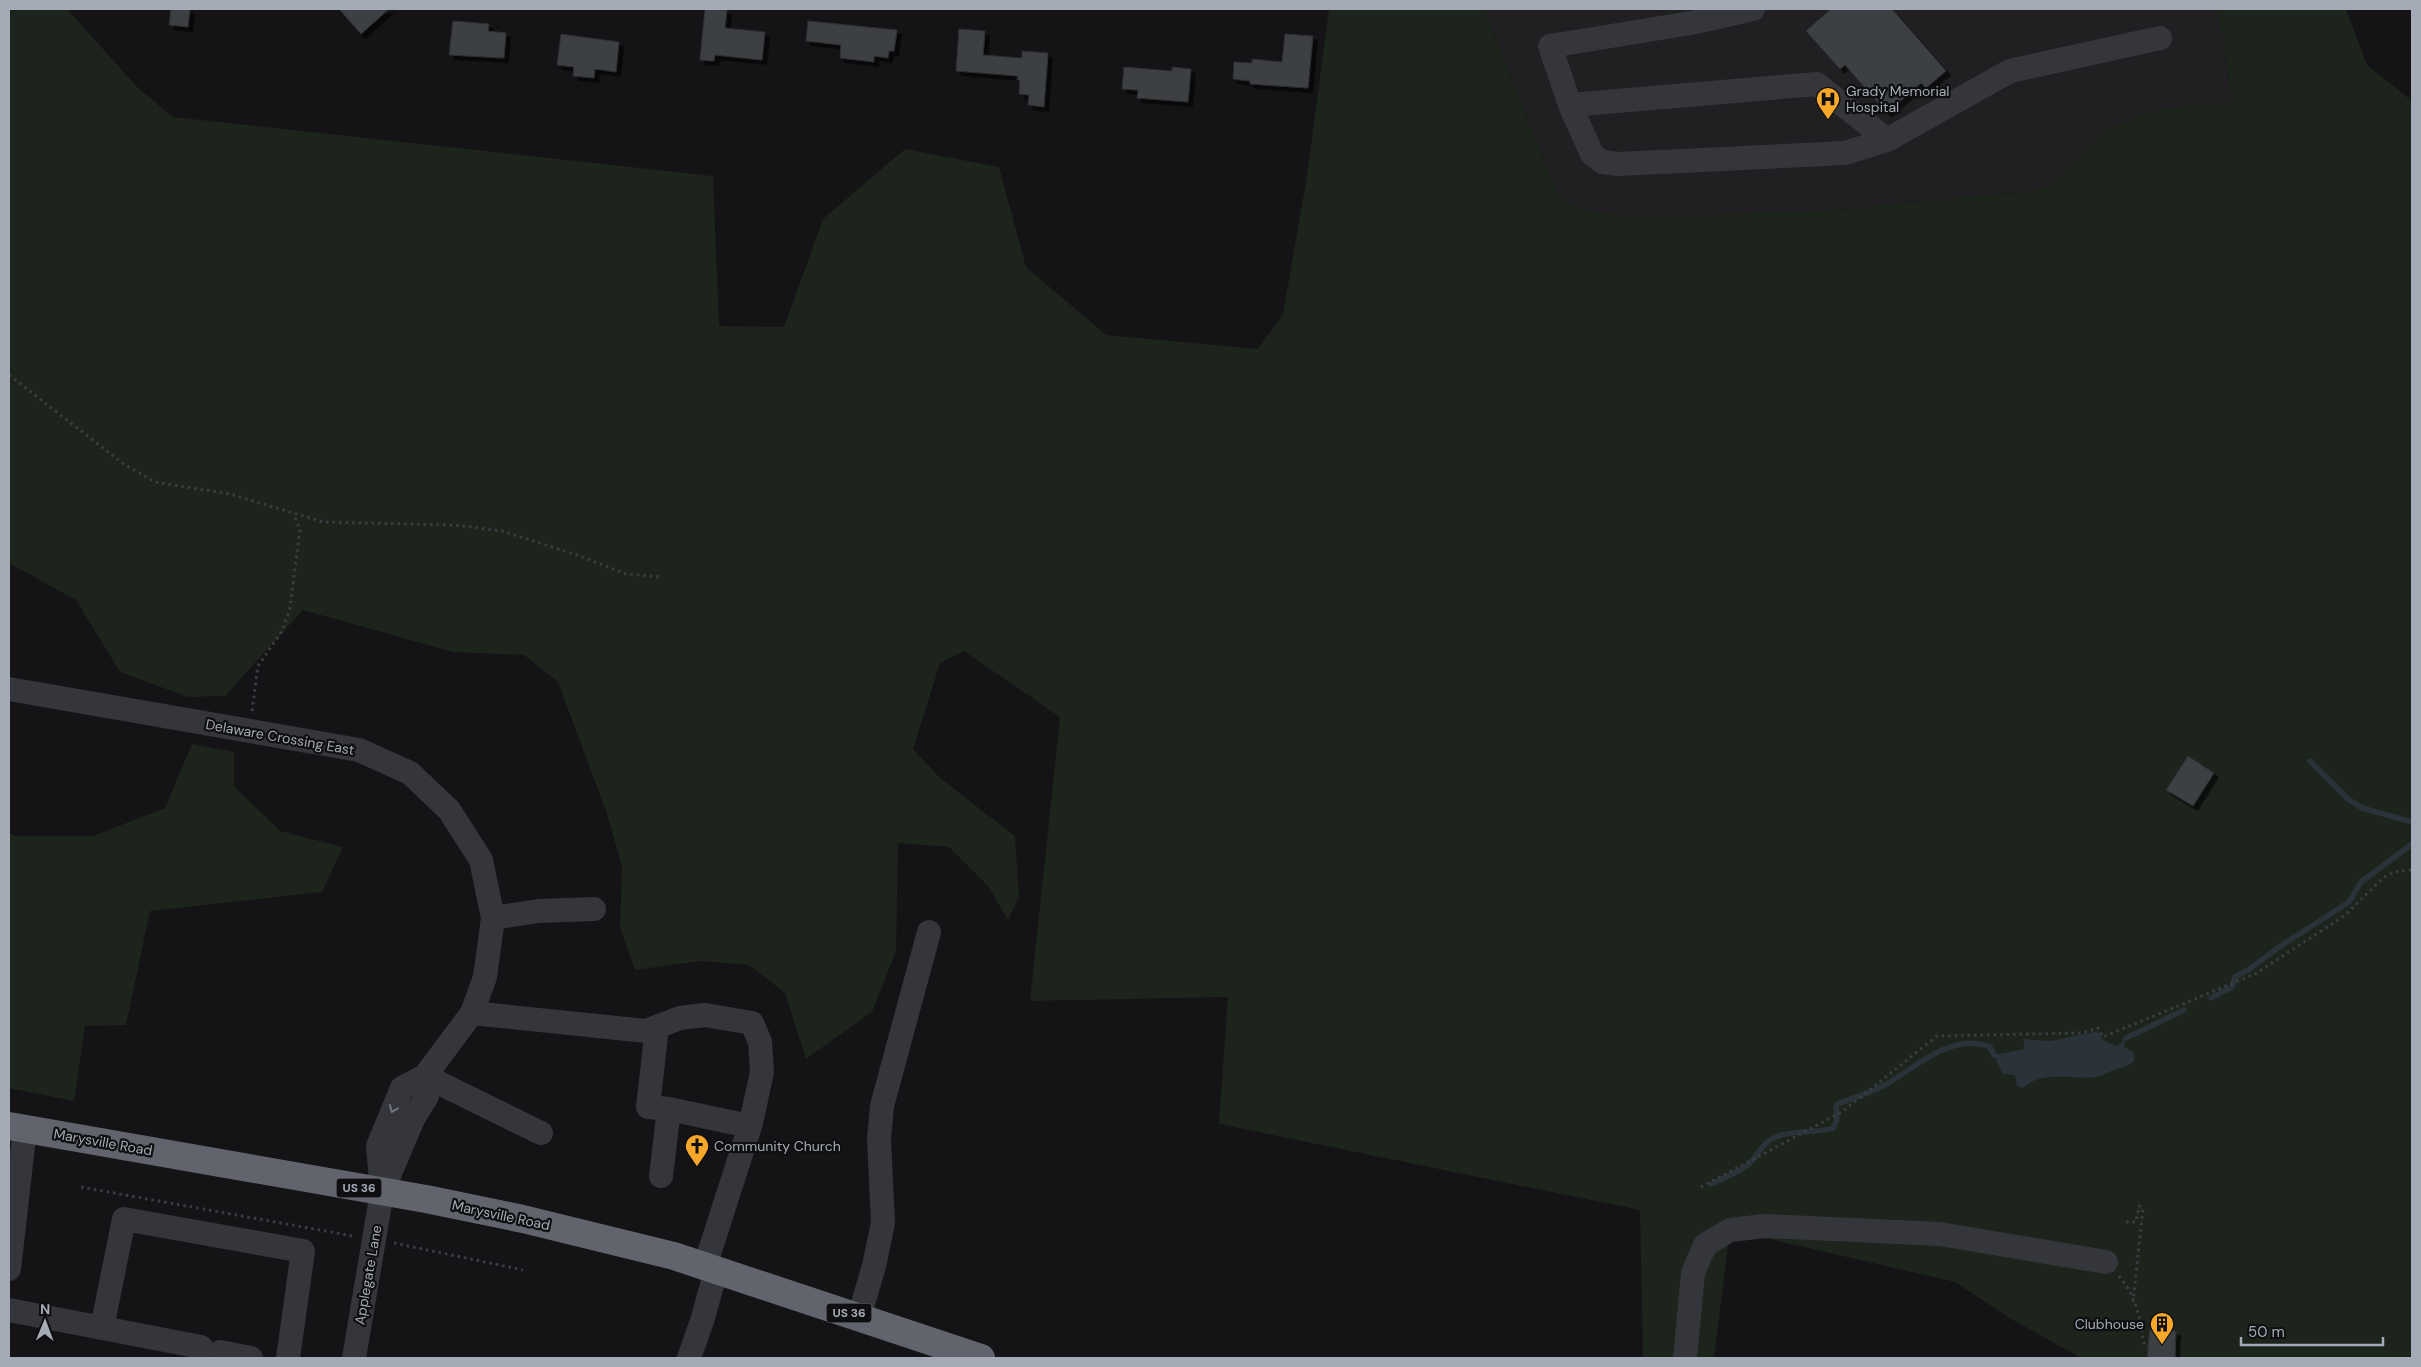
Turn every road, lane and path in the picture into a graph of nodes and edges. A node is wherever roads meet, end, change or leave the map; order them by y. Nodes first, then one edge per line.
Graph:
1 (1753, 9) edge
2 (2160, 38) dead end
3 (1570, 105) junction
4 (1886, 140) junction
5 (9, 375) edge
6 (293, 514) junction
7 (662, 577) dead end
8 (9, 689) edge
9 (247, 731) junction
10 (2412, 870) edge
11 (594, 909) dead end
12 (493, 918) junction
13 (929, 932) dead end
14 (472, 1013) junction
15 (652, 1029) junction
16 (425, 1076) junction
17 (669, 1109) junction
18 (749, 1126) junction
19 (17, 1127) edge
20 (541, 1133) dead end
21 (661, 1176) dead end
22 (81, 1187) dead end
23 (1701, 1187) dead end
24 (382, 1192) junction
25 (2126, 1222) dead end
26 (374, 1240) junction
27 (2106, 1262) joint
28 (711, 1268) junction
29 (9, 1269) edge
30 (523, 1270) dead end
31 (2133, 1302) junction
32 (9, 1310) edge
33 (859, 1317) junction
34 (102, 1328) junction
35 (2148, 1346) dead end
36 (953, 1354) edge
37 (251, 1358) edge
38 (288, 1358) edge
39 (354, 1358) edge
40 (689, 1358) edge
41 (981, 1358) edge
42 (1685, 1358) edge

1 - 3 street
2 - 4 street
3 - 4 street
3 - 4 street
5 - 6 path
6 - 7 path
6 - 9 path
8 - 9 street, Delaware Crossing East
9 - 12 street, Delaware Crossing East
10 - 23 path
11 - 12 street
12 - 14 street, Delaware Crossing East
13 - 33 street
14 - 15 street
14 - 16 street, Delaware Crossing East
15 - 17 street
15 - 18 street
16 - 20 street
16 - 24 street, Delaware Crossing East
17 - 18 street
17 - 21 street
18 - 28 street
19 - 24 highway, Marysville Road / US 36
19 - 29 street
22 - 26 path
24 - 26 street, Applegate Lane
24 - 28 highway, Marysville Road / US 36
25 - 31 path
26 - 30 path
26 - 39 street, Applegate Lane
27 - 31 path
27 - 42 street
28 - 33 highway, Marysville Road / US 36
28 - 40 street
31 - 35 path
32 - 34 street
33 - 36 highway, Marysville Road / US 36
34 - 37 street
34 - 38 street
36 - 41 highway, Marysville Road / US 36

